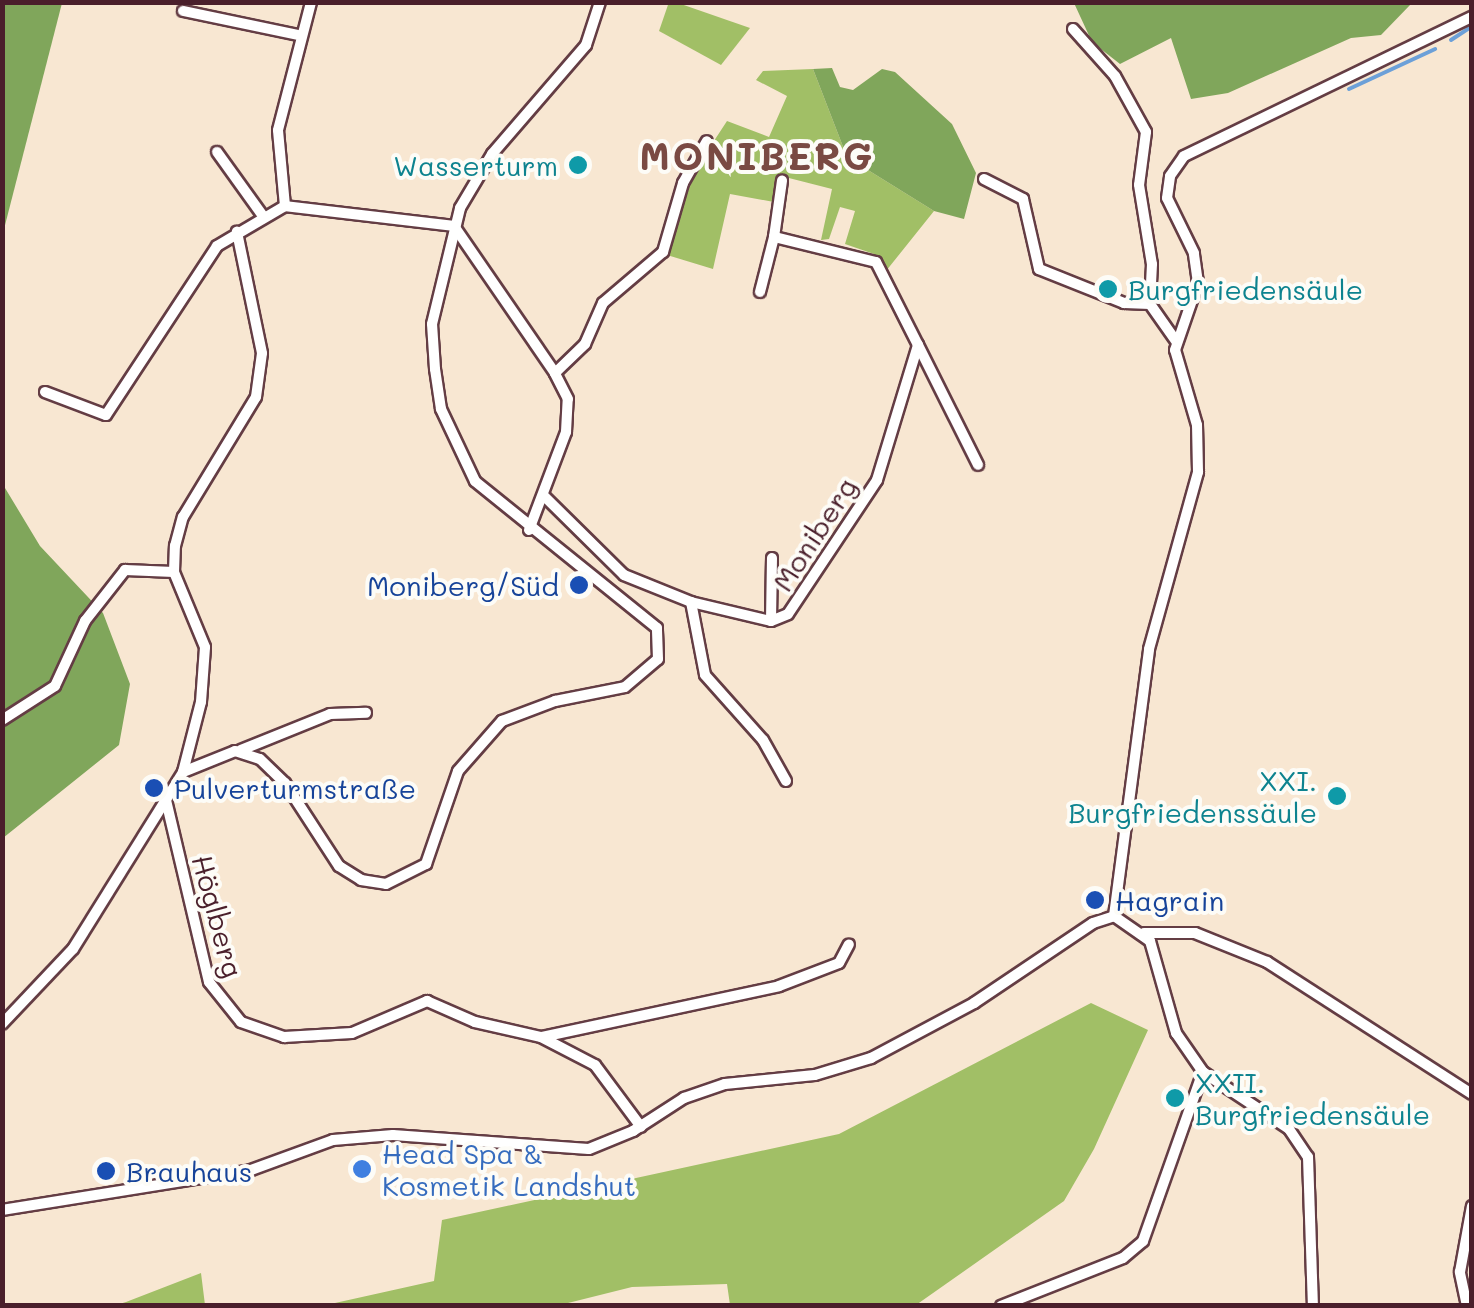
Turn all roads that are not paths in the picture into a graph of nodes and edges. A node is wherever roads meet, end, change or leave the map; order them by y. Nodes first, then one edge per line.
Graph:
1 (312, 2) edge
2 (600, 2) edge
3 (184, 11) dead end
4 (1472, 17) edge
5 (1074, 29) dead end
6 (298, 35) junction
7 (707, 140) dead end
8 (217, 152) dead end
9 (984, 179) dead end
10 (782, 181) dead end
11 (284, 206) junction
12 (263, 216) junction
13 (454, 226) junction
14 (237, 232) junction
15 (774, 237) junction
16 (760, 292) dead end
17 (1150, 304) junction
18 (1176, 341) junction
19 (918, 345) junction
20 (555, 374) junction
21 (45, 392) dead end
22 (978, 465) dead end
23 (546, 497) junction
24 (529, 530) junction
25 (772, 558) dead end
26 (174, 572) junction
27 (691, 602) junction
28 (771, 621) junction
29 (366, 713) dead end
30 (2, 720) edge
31 (235, 752) junction
32 (183, 772) junction
33 (786, 781) dead end
34 (165, 796) junction
35 (1114, 916) junction
36 (1144, 933) junction
37 (849, 944) dead end
38 (2, 1024) edge
39 (541, 1037) junction
40 (1204, 1072) junction
41 (1472, 1094) edge
42 (641, 1127) junction
43 (1472, 1206) edge
44 (2, 1210) edge
45 (1001, 1306) edge
46 (1313, 1306) edge
47 (1467, 1306) edge

1 - 6 street
2 - 13 street
3 - 6 street
4 - 18 street
5 - 17 street
6 - 11 street
7 - 20 street
8 - 12 street
9 - 17 street
10 - 15 street
11 - 12 street
11 - 13 street
12 - 14 street
13 - 20 street
13 - 24 street
14 - 21 street
14 - 26 street
15 - 16 street
15 - 19 street
17 - 18 street
18 - 35 street
19 - 22 street
19 - 28 street, Moniberg
20 - 23 street
23 - 24 street
23 - 27 street, Moniberg
24 - 31 street
25 - 28 street, Moniberg
26 - 30 street
26 - 32 street
27 - 28 street, Moniberg
27 - 33 street
29 - 31 street
31 - 32 street
32 - 34 street
34 - 38 street
34 - 39 street, Höglberg
35 - 36 street
35 - 42 street
36 - 40 street
36 - 41 street
37 - 39 street, Höglberg
39 - 42 street, Höglberg
40 - 45 street
40 - 46 street
42 - 44 street
43 - 47 street

